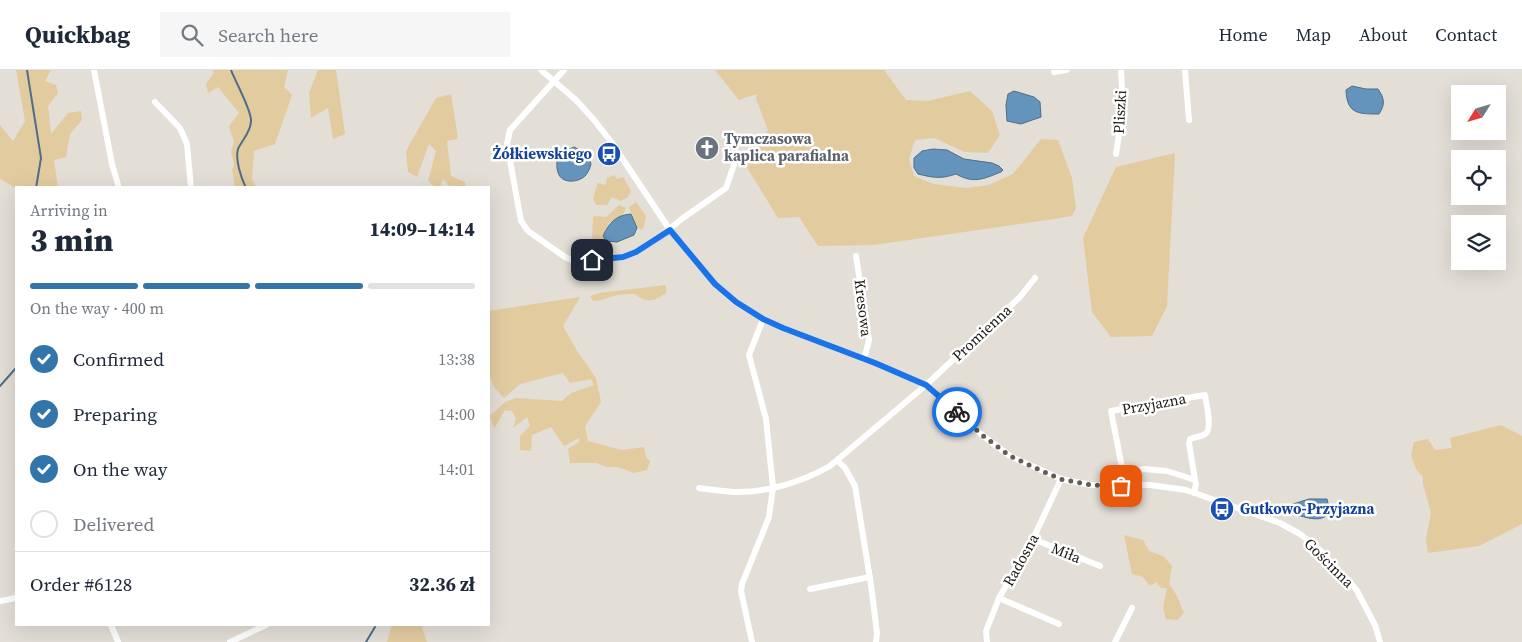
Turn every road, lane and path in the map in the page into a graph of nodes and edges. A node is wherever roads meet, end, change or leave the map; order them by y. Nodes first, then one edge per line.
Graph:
1 (94, 70) edge
2 (542, 70) edge
3 (564, 70) edge
4 (1067, 70) edge
5 (1121, 70) edge
6 (1185, 70) edge
7 (1054, 72) dead end
8 (554, 81) junction
9 (155, 102) dead end
10 (1189, 120) dead end
11 (738, 153) dead end
12 (1116, 154) dead end
13 (118, 186) edge
14 (190, 186) edge
15 (670, 230) junction
16 (856, 256) dead end
17 (1035, 278) dead end
18 (763, 319) junction
19 (864, 359) junction
20 (926, 385) junction
21 (838, 461) junction
22 (1060, 479) junction
23 (1195, 480) junction
24 (773, 487) junction
25 (699, 488) dead end
26 (1194, 493) junction
27 (1033, 539) junction
28 (1100, 566) dead end
29 (870, 577) junction
30 (810, 589) dead end
31 (15, 598) edge
32 (999, 598) junction
33 (0, 601) edge
34 (1132, 608) dead end
35 (1059, 624) dead end
36 (111, 626) edge
37 (264, 626) edge
38 (118, 642) edge
39 (230, 642) edge
40 (752, 642) edge
41 (876, 642) edge
42 (987, 642) edge
43 (1115, 642) edge
44 (1380, 642) edge

1 - 13 street
2 - 8 street, Kresowa
3 - 8 street
4 - 7 street
5 - 12 street, Pliszki
6 - 10 street
8 - 15 street, Kresowa
8 - 15 street
9 - 14 street
11 - 15 street
15 - 18 street, Kresowa
16 - 19 street, Kresowa
17 - 20 street, Promienna
18 - 19 street, Kresowa
18 - 24 street
19 - 20 street, Kresowa
20 - 21 street, Promienna
20 - 22 street, Gościnna
21 - 24 street, Promienna
21 - 29 street
22 - 26 street, Gościnna
22 - 27 street, Radosna
23 - 23 street, Przyjazna
23 - 26 street, Przyjazna
24 - 25 street, Promienna
24 - 40 street
26 - 44 street, Gościnna
27 - 28 street, Miła
27 - 32 street, Radosna
29 - 30 street
29 - 41 street
31 - 33 street
32 - 35 street
32 - 42 street, Radosna
34 - 43 street
36 - 38 street
37 - 39 street

